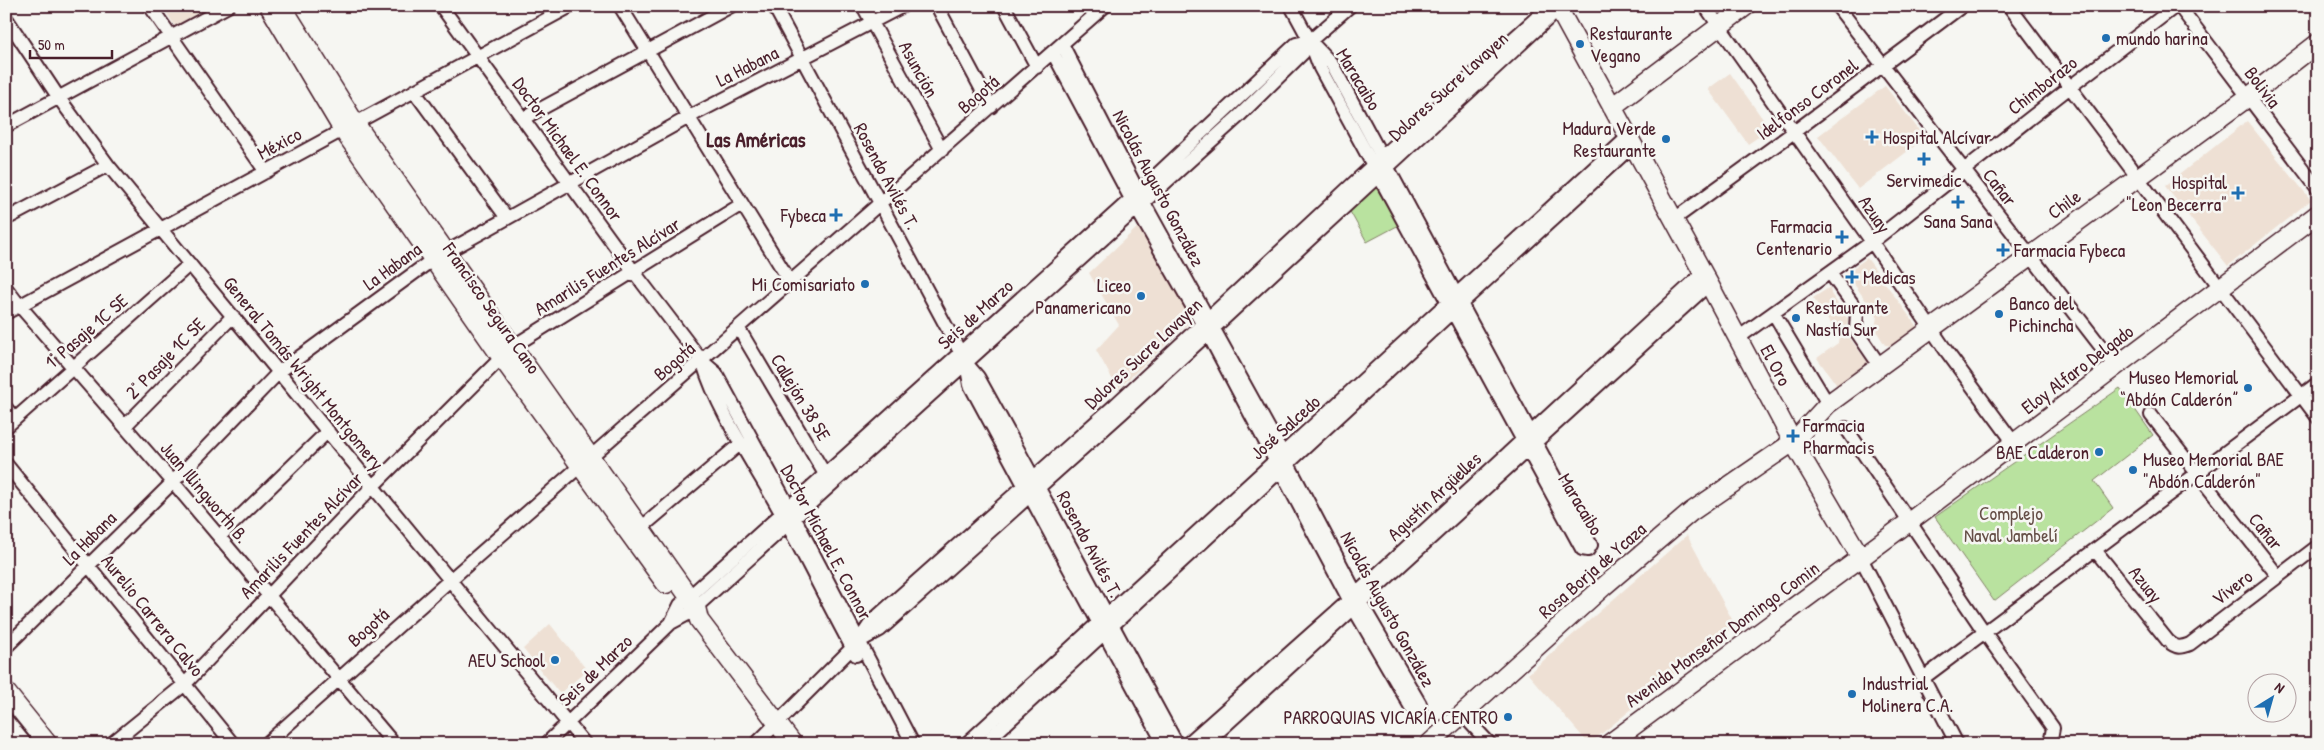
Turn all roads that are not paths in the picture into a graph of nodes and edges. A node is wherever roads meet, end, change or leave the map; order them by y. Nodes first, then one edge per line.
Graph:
1 (150, 6) edge
2 (228, 6) edge
3 (269, 6) edge
4 (282, 6) edge
5 (441, 6) edge
6 (571, 6) edge
7 (620, 6) edge
8 (731, 6) edge
9 (774, 6) edge
10 (864, 6) edge
11 (903, 6) edge
12 (937, 6) edge
13 (1004, 6) edge
14 (1105, 6) edge
15 (1291, 6) edge
16 (1350, 6) edge
17 (1705, 6) edge
18 (1746, 6) edge
19 (1837, 6) edge
20 (1962, 6) edge
21 (2009, 6) edge
22 (2178, 6) edge
23 (1558, 7) edge
24 (873, 23) junction
25 (8, 24) edge
26 (1720, 26) junction
27 (171, 37) junction
28 (1310, 41) junction
29 (2318, 43) edge
30 (1058, 48) junction
31 (647, 50) junction
32 (477, 57) junction
33 (803, 59) junction
34 (1883, 66) junction
35 (1037, 67) junction
36 (2070, 87) junction
37 (414, 91) junction
38 (58, 98) junction
39 (2247, 98) junction
40 (991, 107) junction
41 (1612, 107) junction
42 (689, 117) junction
43 (524, 118) junction
44 (6, 126) edge
45 (349, 126) junction
46 (1794, 132) junction
47 (1631, 141) junction
48 (942, 150) junction
49 (108, 165) junction
50 (1380, 166) junction
51 (1964, 170) junction
52 (266, 172) junction
53 (2137, 177) junction
54 (569, 184) junction
55 (2318, 189) edge
56 (1138, 200) junction
57 (742, 204) junction
58 (880, 204) junction
59 (2318, 214) edge
60 (507, 218) junction
61 (6, 219) edge
62 (1673, 220) junction
63 (161, 228) junction
64 (1872, 242) junction
65 (439, 255) junction
66 (2030, 255) junction
67 (190, 264) junction
68 (634, 272) junction
69 (1830, 273) junction
70 (1706, 278) junction
71 (791, 282) junction
72 (2221, 287) junction
73 (6, 288) edge
74 (1454, 303) junction
75 (19, 305) junction
76 (6, 313) edge
77 (1774, 314) junction
78 (233, 316) junction
79 (1208, 327) junction
80 (739, 328) junction
81 (1931, 328) junction
82 (1738, 338) junction
83 (507, 352) junction
84 (963, 358) junction
85 (702, 361) junction
86 (1880, 366) junction
87 (2116, 366) junction
88 (73, 367) junction
89 (279, 372) junction
90 (2318, 383) edge
91 (2301, 395) junction
92 (1828, 404) junction
93 (6, 408) edge
94 (2150, 415) dead end
95 (2318, 418) edge
96 (11, 423) edge
97 (125, 426) junction
98 (1846, 428) dead end
99 (328, 431) junction
100 (1529, 441) junction
101 (741, 442) junction
102 (1793, 442) junction
103 (2014, 444) junction
104 (586, 463) junction
105 (1282, 463) junction
106 (6, 464) edge
107 (2196, 474) junction
108 (828, 479) junction
109 (173, 482) junction
110 (373, 486) junction
111 (1032, 486) junction
112 (788, 516) junction
113 (1910, 522) junction
114 (637, 531) junction
115 (219, 537) junction
116 (2318, 546) edge
117 (2095, 550) junction
118 (1861, 558) junction
119 (88, 565) junction
120 (2278, 576) junction
121 (450, 580) junction
122 (268, 596) junction
123 (1355, 601) junction
124 (691, 609) junction
125 (1105, 624) junction
126 (1985, 633) junction
127 (2168, 641) joint
128 (855, 645) junction
129 (6, 647) edge
130 (340, 678) junction
131 (1922, 680) junction
132 (1264, 682) junction
133 (185, 684) junction
134 (6, 692) edge
135 (884, 699) junction
136 (1014, 709) junction
137 (577, 713) junction
138 (1462, 714) junction
139 (567, 722) junction
140 (777, 722) junction
141 (6, 724) edge
142 (576, 738) edge
143 (22, 744) edge
144 (48, 744) edge
145 (111, 744) edge
146 (233, 744) edge
147 (266, 744) edge
148 (394, 744) edge
149 (546, 744) edge
150 (585, 744) edge
151 (756, 744) edge
152 (793, 744) edge
153 (903, 744) edge
154 (913, 744) edge
155 (966, 744) edge
156 (984, 744) edge
157 (1164, 744) edge
158 (1177, 744) edge
159 (1187, 744) edge
160 (1205, 744) edge
161 (1429, 744) edge
162 (1490, 744) edge
163 (1609, 744) edge
164 (1957, 744) edge
165 (2050, 744) edge

1 - 27 street
2 - 27 street
3 - 45 main road, Francisco Segura Cano
4 - 45 main road, Francisco Segura Cano
5 - 32 street, Doctor Michael E. Connor
6 - 32 street, México
7 - 31 street
8 - 31 street
9 - 33 street, Rosendo Avilés T.
10 - 24 street, Asunción
11 - 24 street, La Habana
12 - 40 street
13 - 35 street
14 - 30 street, Bogotá
15 - 28 street, Maracaibo
16 - 28 street, Seis de Marzo
17 - 26 street, Azuay
18 - 26 main road
19 - 34 street, Cañar
20 - 34 street, Idelfonso Coronel
21 - 36 street
22 - 36 street, Chimborazo
22 - 39 street, Bolivia
23 - 41 main road, El Oro
23 - 50 street, Dolores Sucre Lavayen
24 - 33 street, La Habana
24 - 48 street, Asunción
25 - 38 street, General Tomás Wright Montgomery
26 - 41 main road
26 - 46 street, Azuay
27 - 38 street
27 - 52 street
28 - 50 street, Maracaibo
28 - 56 street, Seis de Marzo
29 - 39 main road, Chile
30 - 35 street, Bogotá
30 - 56 street, Nicolás Augusto González
31 - 42 street
31 - 43 street
32 - 37 street, México
32 - 43 street, Doctor Michael E. Connor
33 - 42 street, La Habana
33 - 58 street, Rosendo Avilés T.
34 - 46 street, Idelfonso Coronel
34 - 51 street, Cañar
35 - 40 street, Bogotá
36 - 51 street, Chimborazo
36 - 53 street
37 - 45 street, México
37 - 60 street
38 - 44 street
38 - 49 street, General Tomás Wright Montgomery
39 - 53 main road, Chile
39 - 55 street, Bolivia
40 - 48 street, Bogotá
41 - 47 main road, El Oro
42 - 54 street, La Habana
42 - 57 street
43 - 54 street, Doctor Michael E. Connor
45 - 52 street, México
45 - 65 main road, Francisco Segura Cano
46 - 62 street, Idelfonso Coronel
46 - 64 street, Azuay
47 - 62 main road, El Oro
47 - 74 street, José Salcedo
48 - 58 street, Bogotá
49 - 61 street
49 - 63 street, General Tomás Wright Montgomery
50 - 74 street, Maracaibo
50 - 79 street, Dolores Sucre Lavayen
51 - 64 street, Chimborazo
51 - 66 street, Cañar
52 - 63 street, México
53 - 66 main road, Chile
53 - 72 street
54 - 60 street, La Habana
54 - 68 street, Doctor Michael E. Connor
56 - 79 street, Nicolás Augusto González
56 - 84 street, Seis de Marzo
57 - 68 street, Amarilis Fuentes Alcívar
57 - 71 street
58 - 71 street, Bogotá
58 - 84 street, Rosendo Avilés T.
59 - 72 main road, Eloy Alfaro Delgado
60 - 65 street, La Habana
62 - 70 main road, El Oro
63 - 67 street, General Tomás Wright Montgomery
63 - 75 street, México
64 - 69 street, Chimborazo
64 - 81 street, Azuay
65 - 83 main road, Francisco Segura Cano
65 - 89 street, La Habana
66 - 81 main road, Chile
66 - 87 street, Cañar
67 - 78 street, General Tomás Wright Montgomery
67 - 88 street, 1° Pasaje 1C SE
68 - 83 street, Amarilis Fuentes Alcívar
68 - 85 street, Doctor Michael E. Connor
69 - 77 street, Chimborazo
69 - 86 street
70 - 82 main road, El Oro
70 - 100 street, Agustín Argüelles
71 - 80 street, Bogotá
72 - 87 main road, Eloy Alfaro Delgado
72 - 91 street
73 - 75 street, Juan Illingworth B.
74 - 100 street, Maracaibo
74 - 105 street, José Salcedo
75 - 76 street, México
75 - 88 street, Juan Illingworth B.
77 - 82 street, Chimborazo
77 - 92 street
78 - 89 street, General Tomás Wright Montgomery
78 - 97 street, 2° Pasaje 1C SE
79 - 105 street, Nicolás Augusto González
79 - 111 street, Dolores Sucre Lavayen
80 - 85 street, Bogotá
80 - 108 street, Callejón 38 SE
81 - 86 main road, Chile
81 - 103 street, Azuay
82 - 102 main road, El Oro
83 - 104 main road, Francisco Segura Cano
83 - 110 street, Amarilis Fuentes Alcívar
84 - 108 street, Seis de Marzo
84 - 111 street, Rosendo Avilés T.
85 - 101 street, Doctor Michael E. Connor
85 - 104 street, Bogotá
85 - 112 street, Doctor Michael E. Connor
86 - 92 main road, Chile
87 - 103 main road, Eloy Alfaro Delgado
88 - 96 street, 1° Pasaje 1C SE
88 - 97 street, Juan Illingworth B.
89 - 99 street, General Tomás Wright Montgomery
89 - 109 street, La Habana
90 - 91 street
91 - 95 street
91 - 107 street
92 - 102 main road, Chile
93 - 96 street
94 - 107 street, Cañar
97 - 109 street, Juan Illingworth B.
98 - 113 street
99 - 110 street, General Tomás Wright Montgomery
99 - 115 street
100 - 100 street, Maracaibo
100 - 123 street, Agustín Argüelles
101 - 112 street, Doctor Michael E. Connor
101 - 114 street
102 - 118 main road, El Oro
102 - 138 main road, Rosa Borja de Ycaza
103 - 113 main road, Eloy Alfaro Delgado
104 - 114 main road, Francisco Segura Cano
104 - 121 street, Bogotá
105 - 123 street, Nicolás Augusto González
105 - 125 street, José Salcedo
106 - 119 street, Aurelio Carrera Calvo
107 - 117 street
107 - 120 street, Cañar
108 - 112 street, Seis de Marzo
109 - 115 street, Juan Illingworth B.
109 - 119 street, La Habana
110 - 121 street, General Tomás Wright Montgomery
110 - 122 street, Amarilis Fuentes Alcívar
111 - 125 street, Rosendo Avilés T.
111 - 128 street, Dolores Sucre Lavayen
112 - 124 street, Seis de Marzo
112 - 128 street, Doctor Michael E. Connor
113 - 118 main road, Eloy Alfaro Delgado
113 - 126 street
114 - 124 main road, Francisco Segura Cano
115 - 122 street, Juan Illingworth B.
116 - 120 street, Vivero
117 - 126 street
117 - 127 street, Azuay
118 - 131 street, El Oro
118 - 163 main road, Avenida Monseñor Domingo Comin
119 - 129 street, La Habana
119 - 133 street, Aurelio Carrera Calvo
120 - 127 street, Vivero
121 - 130 street, Bogotá
121 - 139 street, General Tomás Wright Montgomery
122 - 130 street, Juan Illingworth B.
122 - 133 street, Amarilis Fuentes Alcívar
123 - 123 street, Nicolás Augusto González
123 - 132 street, Agustín Argüelles
124 - 137 street, Seis de Marzo
124 - 140 main road, Francisco Segura Cano
125 - 136 street, José Salcedo
125 - 157 street, Rosendo Avilés T.
125 - 158 street, Rosendo Avilés T.
126 - 131 street
126 - 165 street
128 - 135 street, Doctor Michael E. Connor
128 - 140 street, Dolores Sucre Lavayen
130 - 147 street, Bogotá
130 - 148 street, Juan Illingworth B.
131 - 164 street, El Oro
132 - 159 street, Agustín Argüelles
132 - 160 street, Agustín Argüelles
133 - 145 street, Amarilis Fuentes Alcívar
133 - 146 street, Aurelio Carrera Calvo
134 - 144 main road
135 - 153 street, Doctor Michael E. Connor
135 - 154 street, Doctor Michael E. Connor
136 - 155 street, José Salcedo
136 - 156 street, José Salcedo
137 - 139 street, Seis de Marzo
137 - 142 street
138 - 161 main road, Rosa Borja de Ycaza
138 - 162 street
139 - 142 street, General Tomás Wright Montgomery
139 - 149 street, Seis de Marzo
140 - 151 street, Dolores Sucre Lavayen
140 - 152 main road, Francisco Segura Cano
141 - 143 main road
142 - 150 street, General Tomás Wright Montgomery

